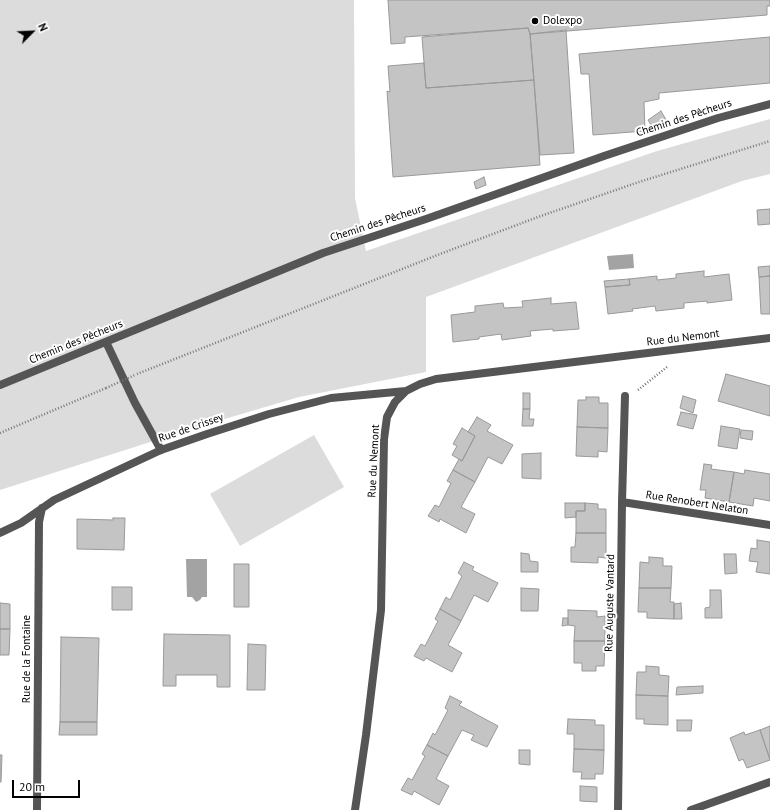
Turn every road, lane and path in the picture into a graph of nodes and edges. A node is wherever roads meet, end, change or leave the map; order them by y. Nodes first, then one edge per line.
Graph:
1 (770, 104) edge
2 (770, 141) edge
3 (770, 338) edge
4 (106, 342) junction
5 (679, 349) junction
6 (0, 385) edge
7 (406, 392) junction
8 (625, 396) joint
9 (0, 433) edge
10 (161, 450) junction
11 (622, 502) junction
12 (42, 508) junction
13 (770, 525) edge
14 (0, 533) edge
15 (770, 782) edge
16 (37, 810) edge
17 (355, 810) edge
18 (618, 810) edge
19 (691, 810) edge

1 - 4 street, Chemin des Pêcheurs
2 - 9 path, bridge
3 - 5 street, Rue du Nemont
4 - 6 street, Chemin des Pêcheurs
4 - 10 street
5 - 7 street, Rue du Nemont
5 - 8 path
7 - 10 street, Rue de Crissey
7 - 17 street, Rue du Nemont
8 - 11 street, Rue Auguste Vantard
10 - 12 street, Rue de Crissey
11 - 13 street, Rue Renobert Nelaton
11 - 18 street, Rue Auguste Vantard
12 - 14 street, Rue de Crissey
12 - 16 street, Rue de la Fontaine
15 - 19 street

